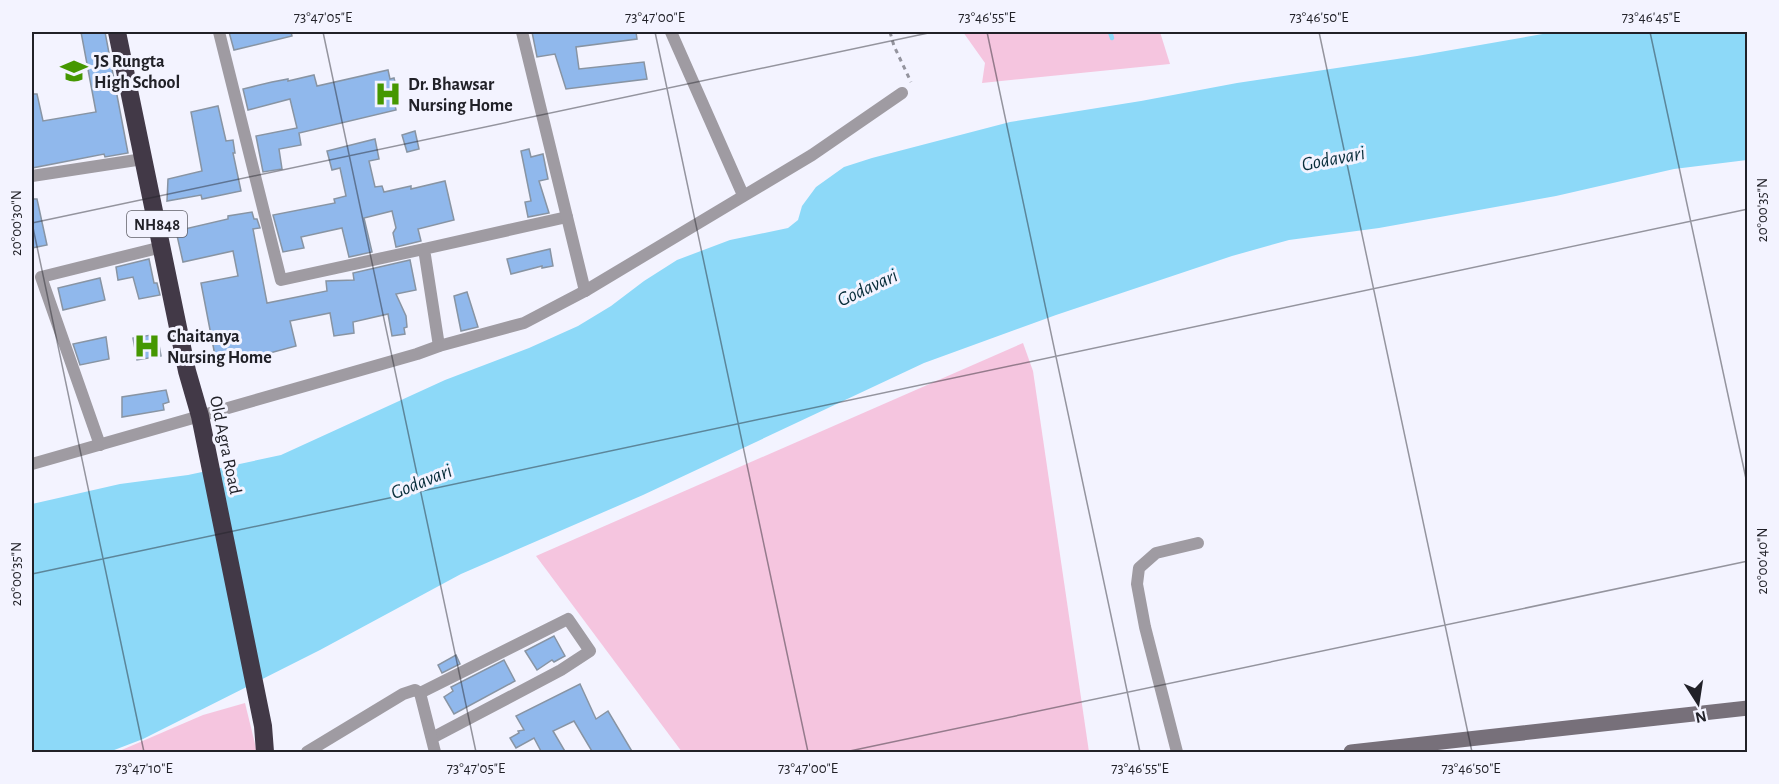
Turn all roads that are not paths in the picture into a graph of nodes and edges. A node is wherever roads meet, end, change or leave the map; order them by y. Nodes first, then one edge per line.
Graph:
1 (117, 32) edge
2 (219, 32) edge
3 (522, 32) edge
4 (671, 32) edge
5 (902, 93) road end
6 (143, 159) junction
7 (32, 176) edge
8 (743, 195) junction
9 (567, 217) junction
10 (162, 247) junction
11 (424, 249) junction
12 (585, 291) junction
13 (439, 346) junction
14 (200, 416) junction
15 (100, 445) junction
16 (32, 464) edge
17 (1198, 543) dead end
18 (420, 693) junction
19 (1748, 708) edge
20 (262, 726) junction
21 (432, 738) junction
22 (266, 753) edge
23 (279, 753) edge
24 (307, 753) edge
25 (435, 753) edge
26 (1177, 753) edge
27 (1351, 753) edge

1 - 6 highway, Old Agra Road / NH848
2 - 11 street
3 - 9 street
4 - 8 street
5 - 8 street
6 - 7 street
6 - 10 highway, Old Agra Road / NH848
8 - 12 street
9 - 11 street
9 - 12 street
10 - 14 highway, Old Agra Road / NH848
10 - 15 street
11 - 13 street
12 - 13 street
13 - 14 street
14 - 15 street
14 - 20 highway, Old Agra Road / NH848
15 - 16 street
17 - 26 street
18 - 21 street
18 - 21 street
18 - 24 street
19 - 27 main road
20 - 22 highway, Old Agra Road / NH848
20 - 23 highway, Old Agra Road / NH848
21 - 25 street

